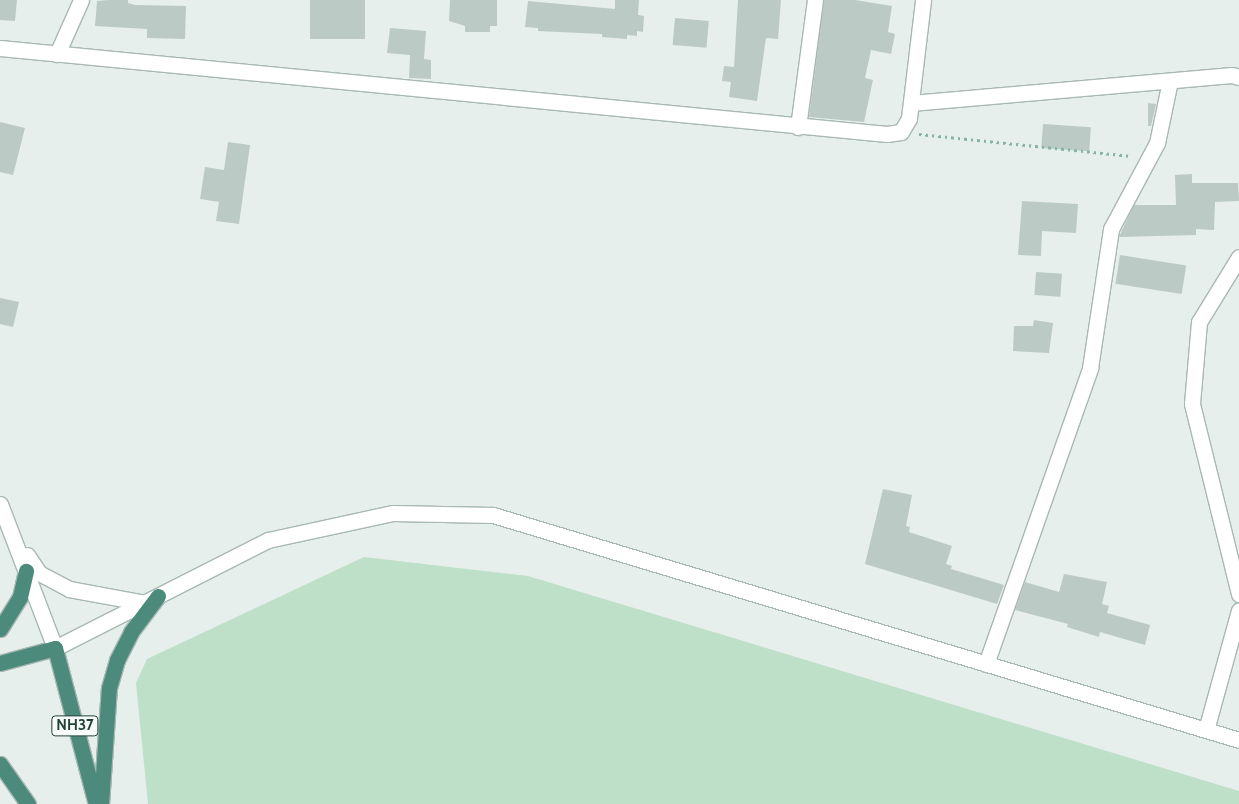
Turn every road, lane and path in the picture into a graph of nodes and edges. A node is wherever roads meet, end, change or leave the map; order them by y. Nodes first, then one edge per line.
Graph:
1 (81, 0) edge
2 (815, 0) edge
3 (923, 0) edge
4 (0, 48) edge
5 (57, 54) junction
6 (1239, 78) edge
7 (1170, 81) junction
8 (911, 103) junction
9 (798, 126) junction
10 (901, 132) junction
11 (1149, 158) junction
12 (1239, 257) edge
13 (0, 504) edge
14 (11, 532) junction
15 (26, 571) junction
16 (1239, 594) edge
17 (152, 599) junction
18 (1239, 610) edge
19 (0, 629) edge
20 (55, 648) junction
21 (0, 662) edge
22 (986, 664) junction
23 (1206, 730) junction
24 (1239, 740) edge
25 (0, 764) edge
26 (28, 804) edge
27 (96, 804) edge
28 (100, 804) edge

1 - 5 street
2 - 9 street
3 - 8 street
4 - 5 street
5 - 9 street
6 - 7 street
7 - 8 street
7 - 11 street
8 - 10 street
9 - 10 street
10 - 11 path
11 - 22 street
12 - 16 street
13 - 14 street
14 - 15 street
14 - 17 street
15 - 19 highway
15 - 20 street
17 - 20 street
17 - 22 street
17 - 28 highway
18 - 23 street
20 - 21 highway
20 - 27 highway, NH37
22 - 23 street
23 - 24 street
25 - 26 highway

